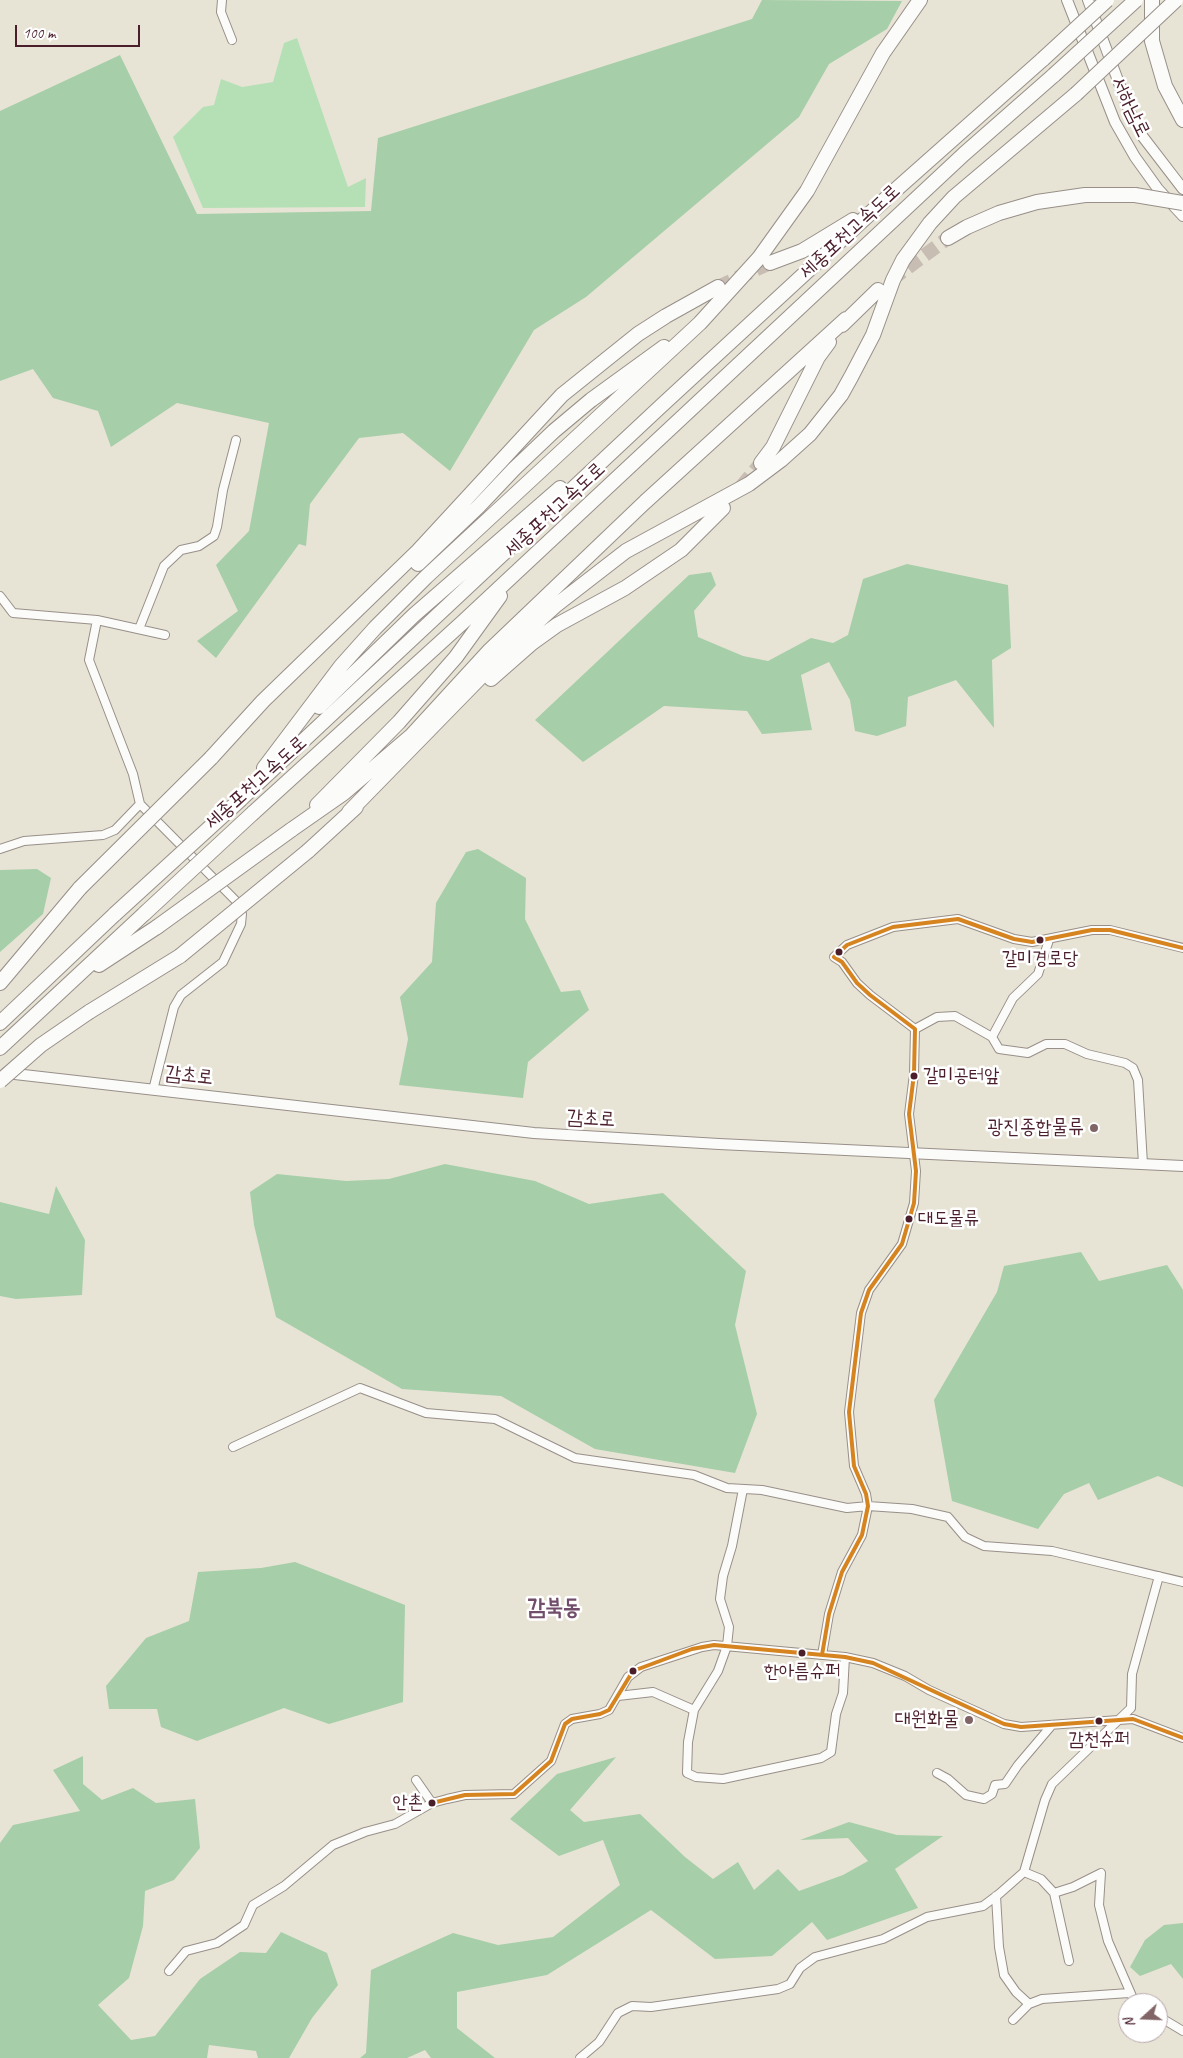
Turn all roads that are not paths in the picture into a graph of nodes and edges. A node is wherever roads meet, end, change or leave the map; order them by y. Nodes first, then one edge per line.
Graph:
1 (222, 0) edge
2 (920, 0) edge
3 (1068, 0) edge
4 (1088, 0) edge
5 (1106, 0) edge
6 (1136, 0) edge
7 (1152, 0) edge
8 (1176, 0) edge
9 (232, 40) dead end
10 (1183, 120) edge
11 (1183, 188) edge
12 (891, 194) junction
13 (1183, 203) edge
14 (1183, 216) edge
15 (948, 238) tunnel mouth
16 (770, 263) tunnel mouth
17 (718, 287) tunnel mouth
18 (878, 290) tunnel mouth
19 (846, 319) junction
20 (700, 323) junction
21 (660, 407) junction
22 (236, 440) dead end
23 (761, 463) tunnel mouth
24 (723, 508) dead end
25 (518, 572) junction
26 (0, 596) edge
27 (97, 620) junction
28 (139, 629) junction
29 (165, 635) dead end
30 (287, 738) junction
31 (211, 758) junction
32 (241, 799) junction
33 (140, 804) junction
34 (350, 812) junction
35 (291, 830) junction
36 (0, 849) edge
37 (1048, 940) junction
38 (1183, 948) edge
39 (4, 979) edge
40 (67, 985) junction
41 (0, 1023) edge
42 (915, 1029) junction
43 (992, 1037) junction
44 (0, 1048) edge
45 (0, 1073) edge
46 (0, 1081) edge
47 (153, 1090) junction
48 (913, 1154) junction
49 (1143, 1164) junction
50 (1183, 1166) edge
51 (233, 1447) dead end
52 (743, 1489) junction
53 (868, 1506) junction
54 (1159, 1576) junction
55 (1183, 1582) edge
56 (727, 1646) junction
57 (822, 1655) junction
58 (845, 1657) junction
59 (618, 1696) junction
60 (694, 1710) junction
61 (1120, 1719) junction
62 (1052, 1725) junction
63 (1183, 1738) edge
64 (938, 1773) dead end
65 (416, 1780) dead end
66 (432, 1803) junction
67 (1024, 1872) junction
68 (1054, 1893) junction
69 (996, 1896) junction
70 (1069, 1961) dead end
71 (169, 1971) dead end
72 (1129, 1993) edge
73 (1118, 1994) edge
74 (1029, 2004) junction
75 (1013, 2020) dead end
76 (1168, 2022) edge
77 (1183, 2031) edge
78 (580, 2058) edge

1 - 9 street
2 - 20 highway
3 - 14 main road, 서하남로
4 - 11 main road, 서하남로
5 - 12 highway, 세종포천고속도로, bridge
6 - 25 highway, 세종포천고속도로, bridge
7 - 10 highway
8 - 34 highway, bridge
12 - 16 highway
12 - 21 highway, 세종포천고속도로
13 - 15 highway, bridge
17 - 31 highway
18 - 19 highway
19 - 23 highway
19 - 35 highway
20 - 30 highway
20 - 31 highway
21 - 30 highway
21 - 32 highway, 세종포천고속도로
22 - 28 street
24 - 34 highway
25 - 35 highway
25 - 40 highway, 세종포천고속도로, bridge
26 - 27 street
27 - 28 street
27 - 33 street
28 - 29 street
30 - 32 highway
31 - 39 highway, bridge
32 - 41 highway, 세종포천고속도로, bridge
33 - 36 street
33 - 47 street
34 - 46 highway, bridge
35 - 40 highway, bridge
37 - 38 street
37 - 42 street
37 - 43 street
40 - 44 highway, 세종포천고속도로
42 - 43 street
42 - 48 street
43 - 49 street
45 - 47 main road, 감초로
47 - 48 main road, 감초로
48 - 49 main road, 감초로
48 - 53 street
49 - 50 main road, 감초로
51 - 52 street
52 - 53 street
52 - 56 street
53 - 54 street
53 - 57 street
54 - 55 street
54 - 61 street
56 - 57 street
56 - 59 street
56 - 60 street
57 - 58 street
58 - 60 street
58 - 62 street
59 - 60 street
59 - 66 street
61 - 62 street
61 - 63 street
61 - 67 street
62 - 64 street
65 - 66 street
66 - 71 street
67 - 68 street
67 - 69 street
68 - 70 street
68 - 72 street
69 - 74 street
69 - 78 street
73 - 74 street
74 - 75 street
76 - 77 street

